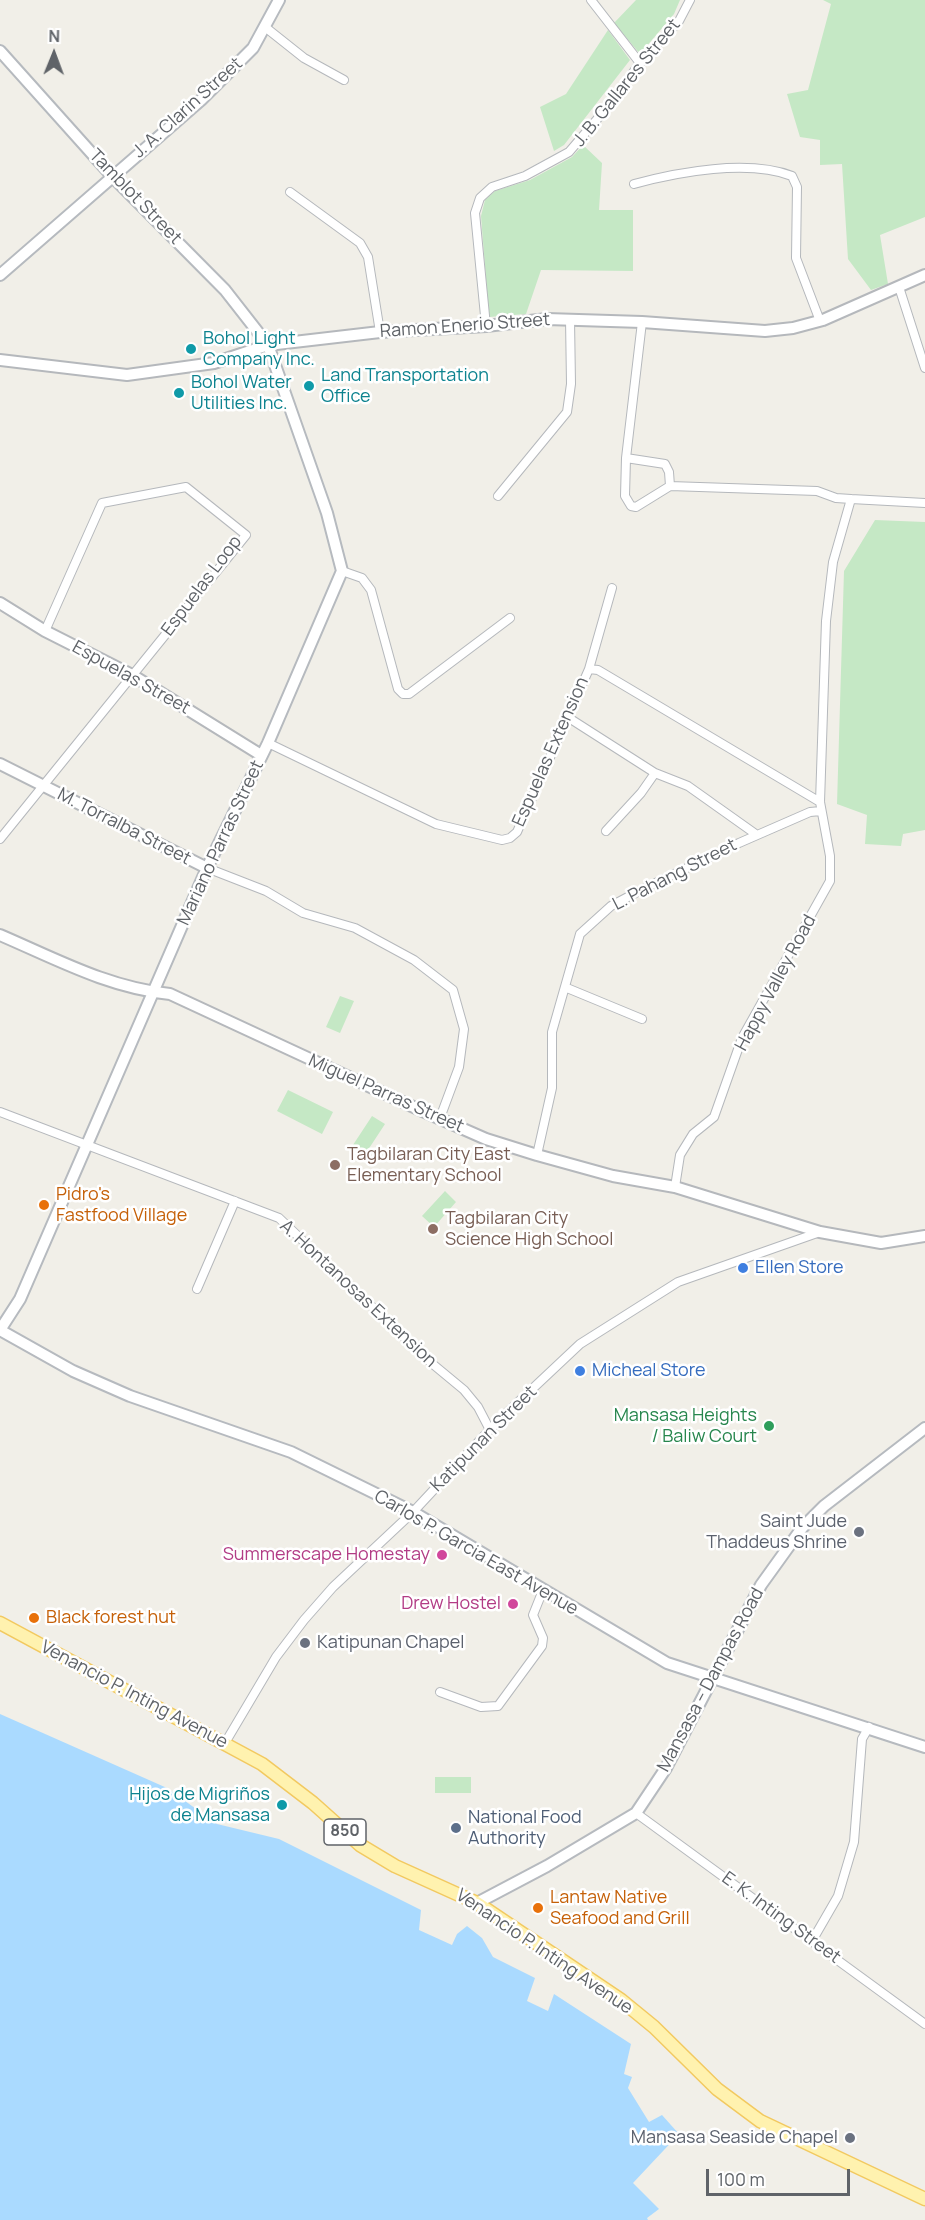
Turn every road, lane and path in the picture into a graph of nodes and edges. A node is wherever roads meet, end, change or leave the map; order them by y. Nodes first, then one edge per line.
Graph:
1 (279, 0) edge
2 (591, 0) edge
3 (690, 0) edge
4 (265, 27) junction
5 (0, 51) edge
6 (640, 63) junction
7 (344, 80) dead end
8 (112, 176) junction
9 (633, 184) dead end
10 (290, 192) dead end
11 (0, 275) edge
12 (925, 275) edge
13 (899, 287) junction
14 (570, 319) junction
15 (820, 321) junction
16 (642, 322) junction
17 (486, 326) junction
18 (380, 332) junction
19 (268, 345) junction
20 (0, 360) edge
21 (925, 368) edge
22 (626, 458) junction
23 (670, 486) junction
24 (498, 496) dead end
25 (851, 499) junction
26 (925, 503) edge
27 (342, 571) junction
28 (612, 588) dead end
29 (0, 603) edge
30 (510, 618) dead end
31 (45, 631) junction
32 (589, 669) junction
33 (132, 675) junction
34 (569, 718) junction
35 (268, 743) junction
36 (261, 755) junction
37 (0, 764) edge
38 (655, 773) junction
39 (43, 786) junction
40 (820, 806) junction
41 (606, 831) dead end
42 (758, 835) junction
43 (0, 839) edge
44 (207, 868) junction
45 (0, 935) edge
46 (567, 988) junction
47 (154, 992) junction
48 (642, 1019) dead end
49 (0, 1112) edge
50 (440, 1118) junction
51 (87, 1144) junction
52 (537, 1155) junction
53 (675, 1187) junction
54 (235, 1202) junction
55 (820, 1232) junction
56 (925, 1236) edge
57 (196, 1289) dead end
58 (0, 1330) edge
59 (925, 1428) edge
60 (490, 1430) junction
61 (413, 1512) junction
62 (543, 1590) junction
63 (0, 1623) edge
64 (713, 1677) junction
65 (440, 1692) dead end
66 (869, 1727) junction
67 (225, 1743) junction
68 (925, 1747) edge
69 (636, 1813) junction
70 (477, 1903) junction
71 (812, 1941) junction
72 (925, 2024) edge
73 (925, 2199) edge

1 - 4 main road, J. A. Clarin Street
2 - 6 street
3 - 6 street, J. B. Gallares Street
4 - 7 street
4 - 8 main road, J. A. Clarin Street
5 - 8 main road, Tamblot Street
6 - 17 street, J. B. Gallares Street
8 - 11 main road, J. A. Clarin Street
8 - 19 main road, Tamblot Street
9 - 15 street
10 - 18 street
12 - 13 main road, Ramon Enerio Street
13 - 15 main road, Ramon Enerio Street
13 - 21 street
14 - 16 main road, Ramon Enerio Street
14 - 17 main road, Ramon Enerio Street
14 - 24 street
15 - 16 main road, Ramon Enerio Street
16 - 22 street
17 - 18 main road, Ramon Enerio Street
18 - 19 main road, Ramon Enerio Street
19 - 20 main road, Ramon Enerio Street
19 - 27 main road
22 - 23 street
22 - 23 street
23 - 25 street
25 - 26 street
25 - 40 street, Happy Valley Road
27 - 30 street
27 - 35 main road, Mariano Parras Street
28 - 32 street
29 - 31 main road, Espuelas Street
31 - 33 main road, Espuelas Street
31 - 33 street, Espuelas Loop
32 - 34 street, Espuelas Extension
32 - 40 street, Espuelas Extension
33 - 36 main road, Espuelas Street
33 - 39 street
34 - 35 street, Espuelas Extension
34 - 38 street
35 - 36 main road, Mariano Parras Street
36 - 44 main road, Mariano Parras Street
37 - 39 main road, M. Torralba Street
38 - 41 street
38 - 42 street
39 - 43 street
39 - 44 main road, M. Torralba Street
40 - 42 street, L. Pahang Street
40 - 53 street, Happy Valley Road
42 - 46 street, L. Pahang Street
44 - 47 main road, Mariano Parras Street
44 - 50 street, M. Torralba Street
45 - 47 main road, Miguel Parras Street
46 - 48 street
46 - 52 street, L. Pahang Street
47 - 50 main road, Miguel Parras Street
47 - 51 main road, Mariano Parras Street
49 - 51 street, A. Hontanosas Extension
50 - 52 main road, Miguel Parras Street
51 - 54 street, A. Hontanosas Extension
51 - 58 main road, Mariano Parras Street
52 - 53 main road, Miguel Parras Street
53 - 55 main road, Miguel Parras Street
54 - 57 street
54 - 60 street, A. Hontanosas Extension
55 - 56 main road, Miguel Parras Street
55 - 60 street, Katipunan Street
58 - 61 main road, Carlos P. Garcia East Avenue
59 - 64 main road, Mansasa – Dampas Road
60 - 61 street, Katipunan Street
61 - 62 main road, Carlos P. Garcia East Avenue
61 - 67 street, Katipunan Street
62 - 64 main road, Carlos P. Garcia East Avenue
62 - 65 street
63 - 67 main road, Venancio P. Inting Avenue / 850
64 - 66 main road, Carlos P. Garcia East Avenue
64 - 69 main road, Mansasa – Dampas Road
66 - 68 main road, Carlos P. Garcia East Avenue
66 - 71 street
67 - 70 main road, Venancio P. Inting Avenue / 850
69 - 70 main road, Mansasa – Dampas Road
69 - 71 street, E. K. Inting Street
70 - 73 main road, Venancio P. Inting Avenue / 850
71 - 72 street, E. K. Inting Street

